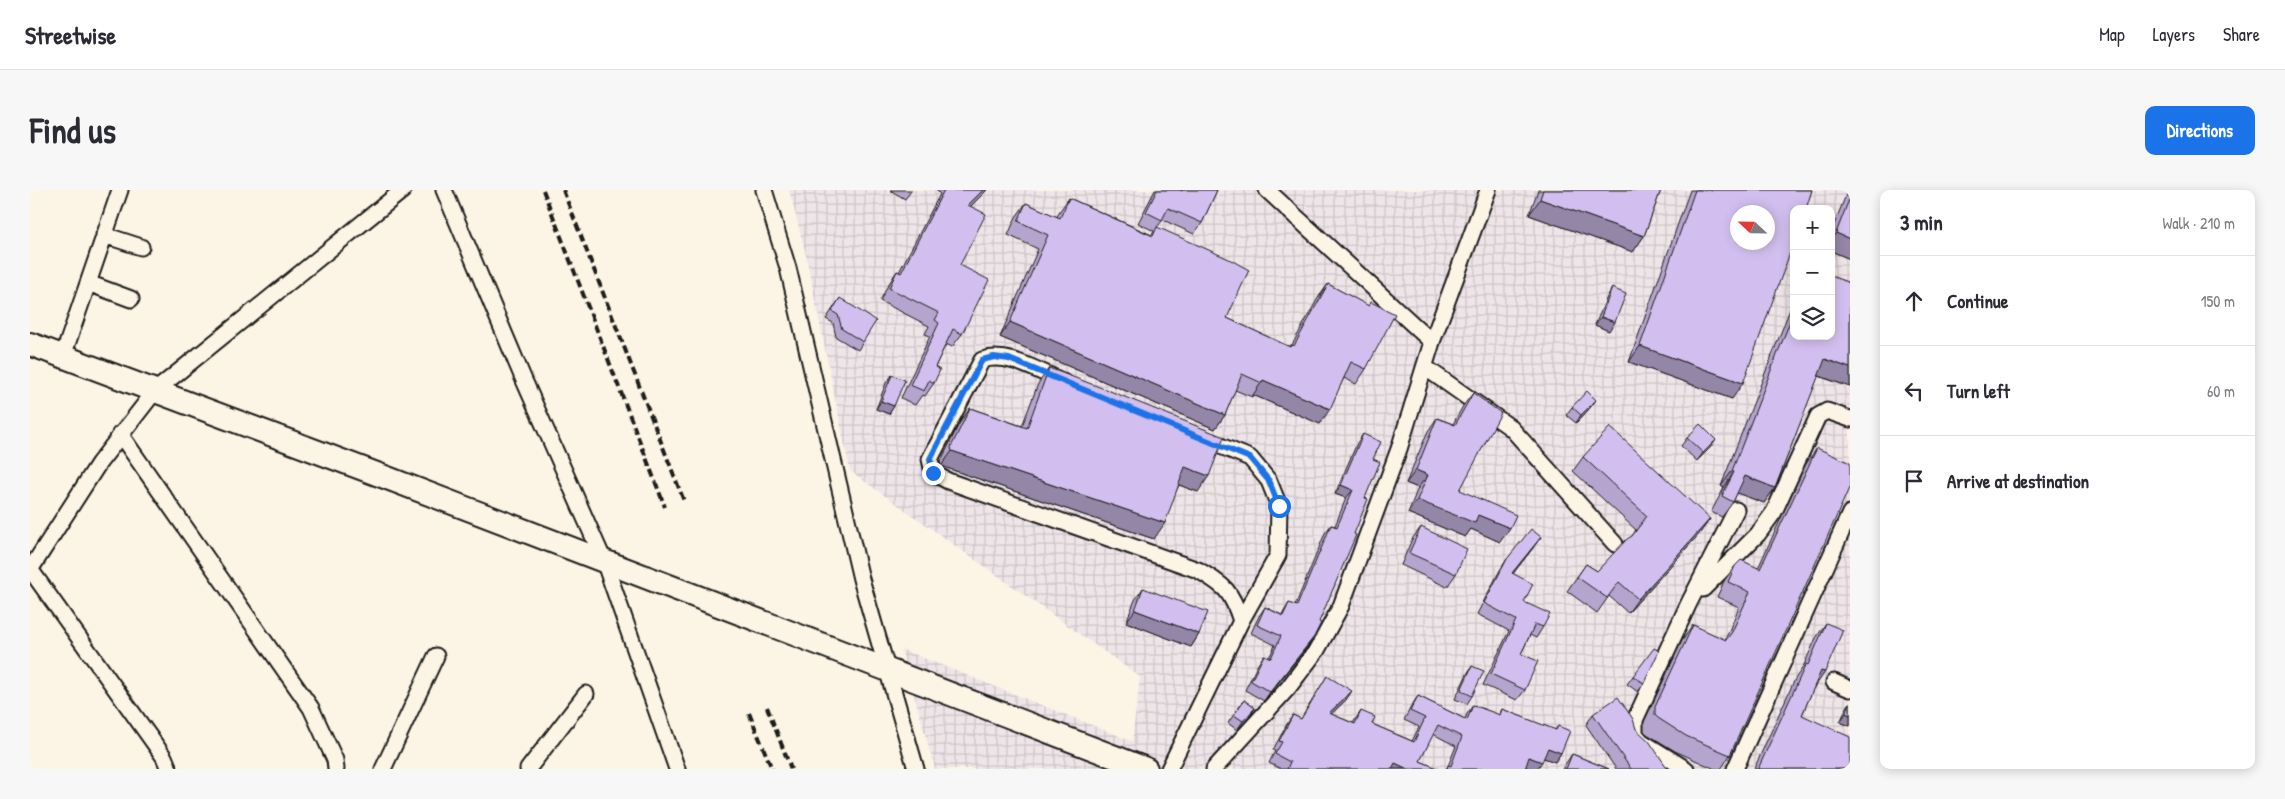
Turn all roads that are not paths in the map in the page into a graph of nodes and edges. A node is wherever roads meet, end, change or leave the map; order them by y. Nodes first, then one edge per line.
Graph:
1 (120, 190) edge
2 (403, 190) edge
3 (444, 190) edge
4 (764, 190) edge
5 (1267, 190) edge
6 (1488, 190) edge
7 (104, 235) junction
8 (141, 248) dead end
9 (88, 283) junction
10 (131, 298) dead end
11 (1432, 342) junction
12 (30, 344) edge
13 (63, 356) junction
14 (1426, 368) junction
15 (1071, 385) edge
16 (155, 391) junction
17 (1850, 419) edge
18 (1188, 432) edge
19 (120, 434) junction
20 (1736, 510) edge
21 (1850, 513) edge
22 (1615, 544) dead end
23 (604, 561) junction
24 (30, 569) edge
25 (1688, 605) junction
26 (1241, 621) junction
27 (436, 656) dead end
28 (889, 670) junction
29 (1834, 682) dead end
30 (1850, 690) edge
31 (586, 694) dead end
32 (169, 769) edge
33 (336, 769) edge
34 (383, 769) edge
35 (528, 769) edge
36 (677, 769) edge
37 (916, 769) edge
38 (1146, 769) edge
39 (1170, 769) edge
40 (1214, 769) edge
41 (1686, 769) edge
42 (1735, 769) edge

1 - 7 street
2 - 16 street
3 - 23 street
4 - 28 street
5 - 11 street
6 - 11 street
7 - 8 street
7 - 9 street
9 - 10 street
9 - 13 street
11 - 14 street
12 - 13 highway
13 - 16 highway
14 - 22 street
14 - 40 street
15 - 26 street
16 - 19 street
16 - 23 highway
17 - 25 street
18 - 26 street
19 - 24 street
19 - 33 street
20 - 25 street
21 - 42 street
23 - 28 highway
23 - 36 street
24 - 32 street
25 - 41 street
26 - 39 street
27 - 34 street
28 - 37 street
28 - 38 highway
29 - 30 street
31 - 35 street

